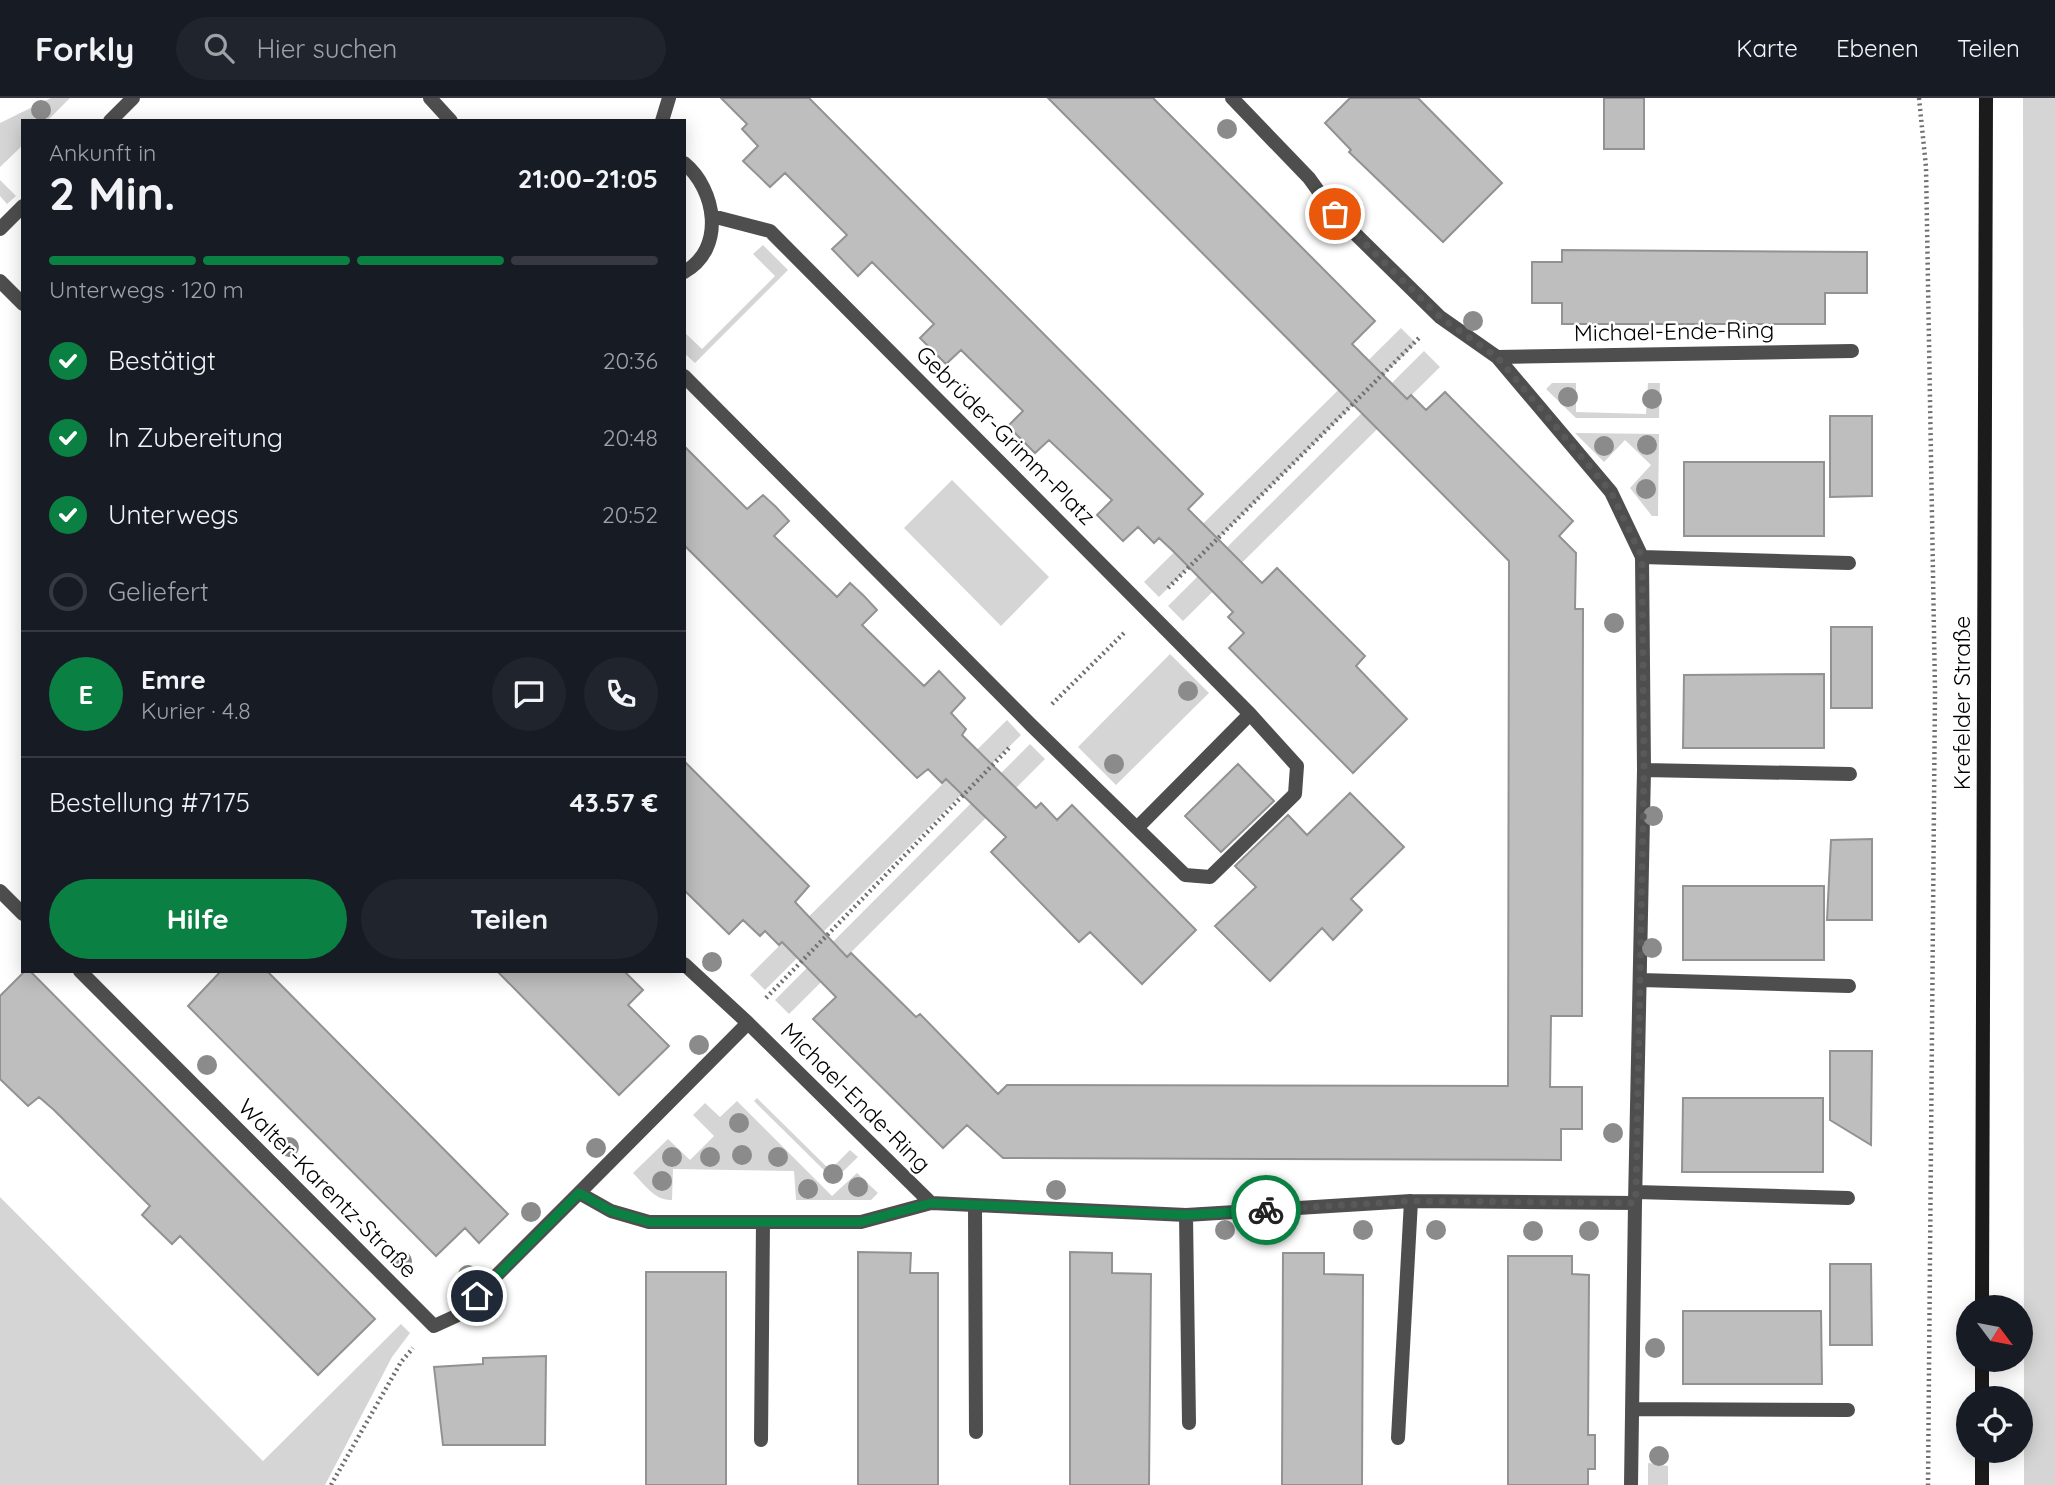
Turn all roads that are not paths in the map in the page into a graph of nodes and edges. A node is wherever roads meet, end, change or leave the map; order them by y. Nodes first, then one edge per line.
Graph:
1 (133, 98) edge
2 (430, 98) edge
3 (668, 98) edge
4 (1986, 98) edge
5 (1237, 100) edge
6 (112, 119) edge
7 (449, 119) edge
8 (663, 119) edge
9 (686, 165) edge
10 (21, 208) edge
11 (712, 216) junction
12 (0, 229) edge
13 (686, 270) edge
14 (0, 281) edge
15 (21, 302) edge
16 (1852, 351) dead end
17 (1497, 357) junction
18 (686, 378) edge
19 (1642, 557) junction
20 (1849, 562) dead end
21 (1250, 714) junction
22 (1644, 770) junction
23 (1850, 774) dead end
24 (1137, 828) junction
25 (0, 891) edge
26 (21, 912) edge
27 (686, 966) edge
28 (82, 973) edge
29 (1641, 981) junction
30 (1849, 986) dead end
31 (748, 1023) junction
32 (579, 1193) junction
33 (1636, 1197) junction
34 (1848, 1198) dead end
35 (1410, 1201) junction
36 (931, 1203) junction
37 (975, 1205) junction
38 (1186, 1215) junction
39 (763, 1222) junction
40 (1982, 1295) edge
41 (1632, 1409) junction
42 (1848, 1410) dead end
43 (1189, 1423) dead end
44 (976, 1432) dead end
45 (1398, 1438) dead end
46 (761, 1440) dead end
47 (1982, 1463) edge
48 (1631, 1485) edge
49 (1982, 1485) edge

1 - 6 street
2 - 7 street
3 - 8 street
4 - 40 main road, Krefelder Straße
5 - 17 street
9 - 11 street
10 - 12 street
11 - 13 street
11 - 21 street, Gebrüder-Grimm-Platz
14 - 15 street
16 - 17 street, Michael-Ende-Ring
17 - 19 street
18 - 24 street, Gebrüder-Grimm-Platz
19 - 20 street
19 - 22 street
21 - 24 street
21 - 24 street, Gebrüder-Grimm-Platz
22 - 23 street
22 - 29 street
25 - 26 street
27 - 31 street, Michael-Ende-Ring
28 - 32 street, Walter-Karentz-Straße
29 - 30 street
29 - 33 street
31 - 32 street, Michael-Ende-Ring
31 - 36 street, Michael-Ende-Ring
32 - 39 street, Michael-Ende-Ring
33 - 34 street, Michael-Ende-Ring
33 - 35 street, Michael-Ende-Ring
33 - 41 street
35 - 38 street, Michael-Ende-Ring
35 - 45 street
36 - 37 street, Michael-Ende-Ring
36 - 39 street, Michael-Ende-Ring
37 - 38 street, Michael-Ende-Ring
37 - 44 street
38 - 43 street
39 - 46 street
41 - 42 street
41 - 48 street
47 - 49 main road

